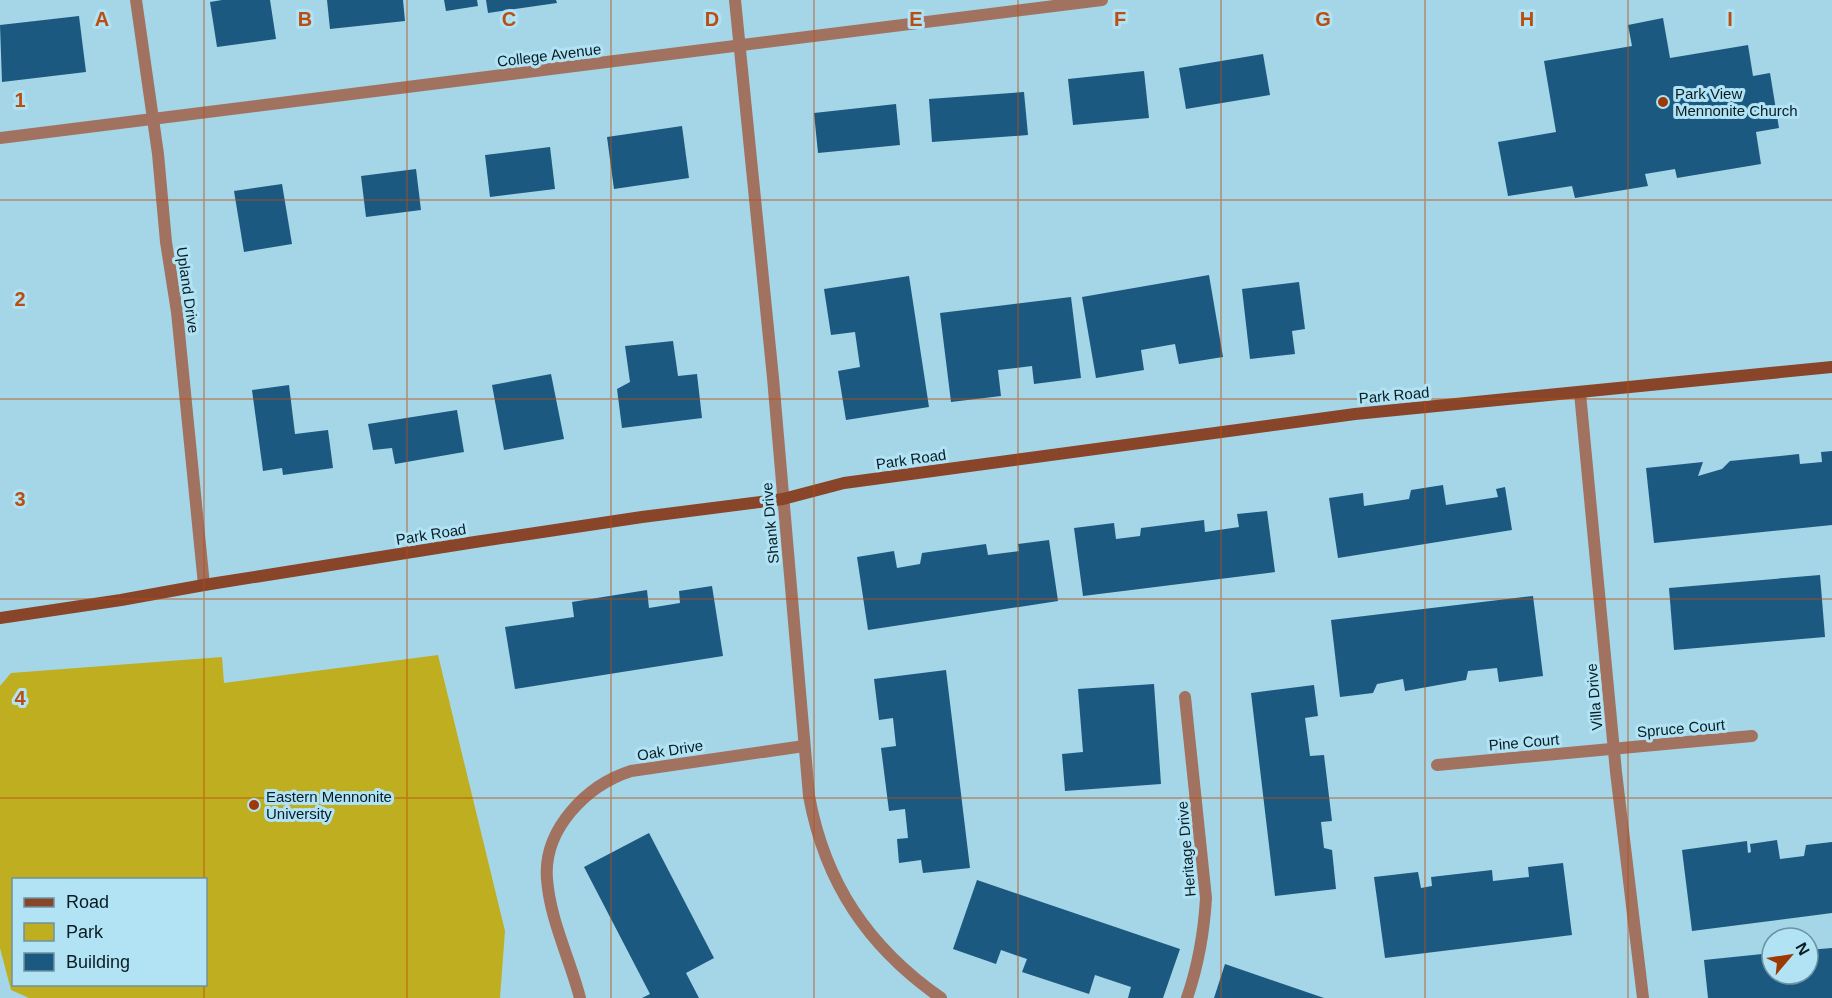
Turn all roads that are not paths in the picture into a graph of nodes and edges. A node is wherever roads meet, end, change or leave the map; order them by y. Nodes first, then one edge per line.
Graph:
1 (136, 0) edge
2 (735, 0) edge
3 (1102, 0) edge
4 (740, 45) junction
5 (154, 119) junction
6 (0, 138) edge
7 (1832, 367) edge
8 (1580, 393) junction
9 (783, 499) junction
10 (204, 585) junction
11 (0, 618) edge
12 (1185, 696) dead end
13 (1752, 736) dead end
14 (804, 746) junction
15 (1614, 749) junction
16 (1437, 765) dead end
17 (580, 998) edge
18 (940, 998) edge
19 (1186, 998) edge
20 (1643, 998) edge

1 - 5 street, Upland Drive
2 - 4 street, Shank Drive
3 - 4 street, College Avenue
4 - 5 street, College Avenue
4 - 9 street, Shank Drive
5 - 6 street, College Avenue
5 - 10 street, Upland Drive
7 - 8 street, Park Road
8 - 9 street, Park Road
8 - 15 street, Villa Drive
9 - 10 street, Park Road
9 - 14 street, Shank Drive
10 - 11 street, Park Road
12 - 19 street, Heritage Drive
13 - 15 street, Spruce Court
14 - 17 street, Oak Drive
14 - 18 street, Shank Drive
15 - 16 street, Pine Court
15 - 20 street, Villa Drive

